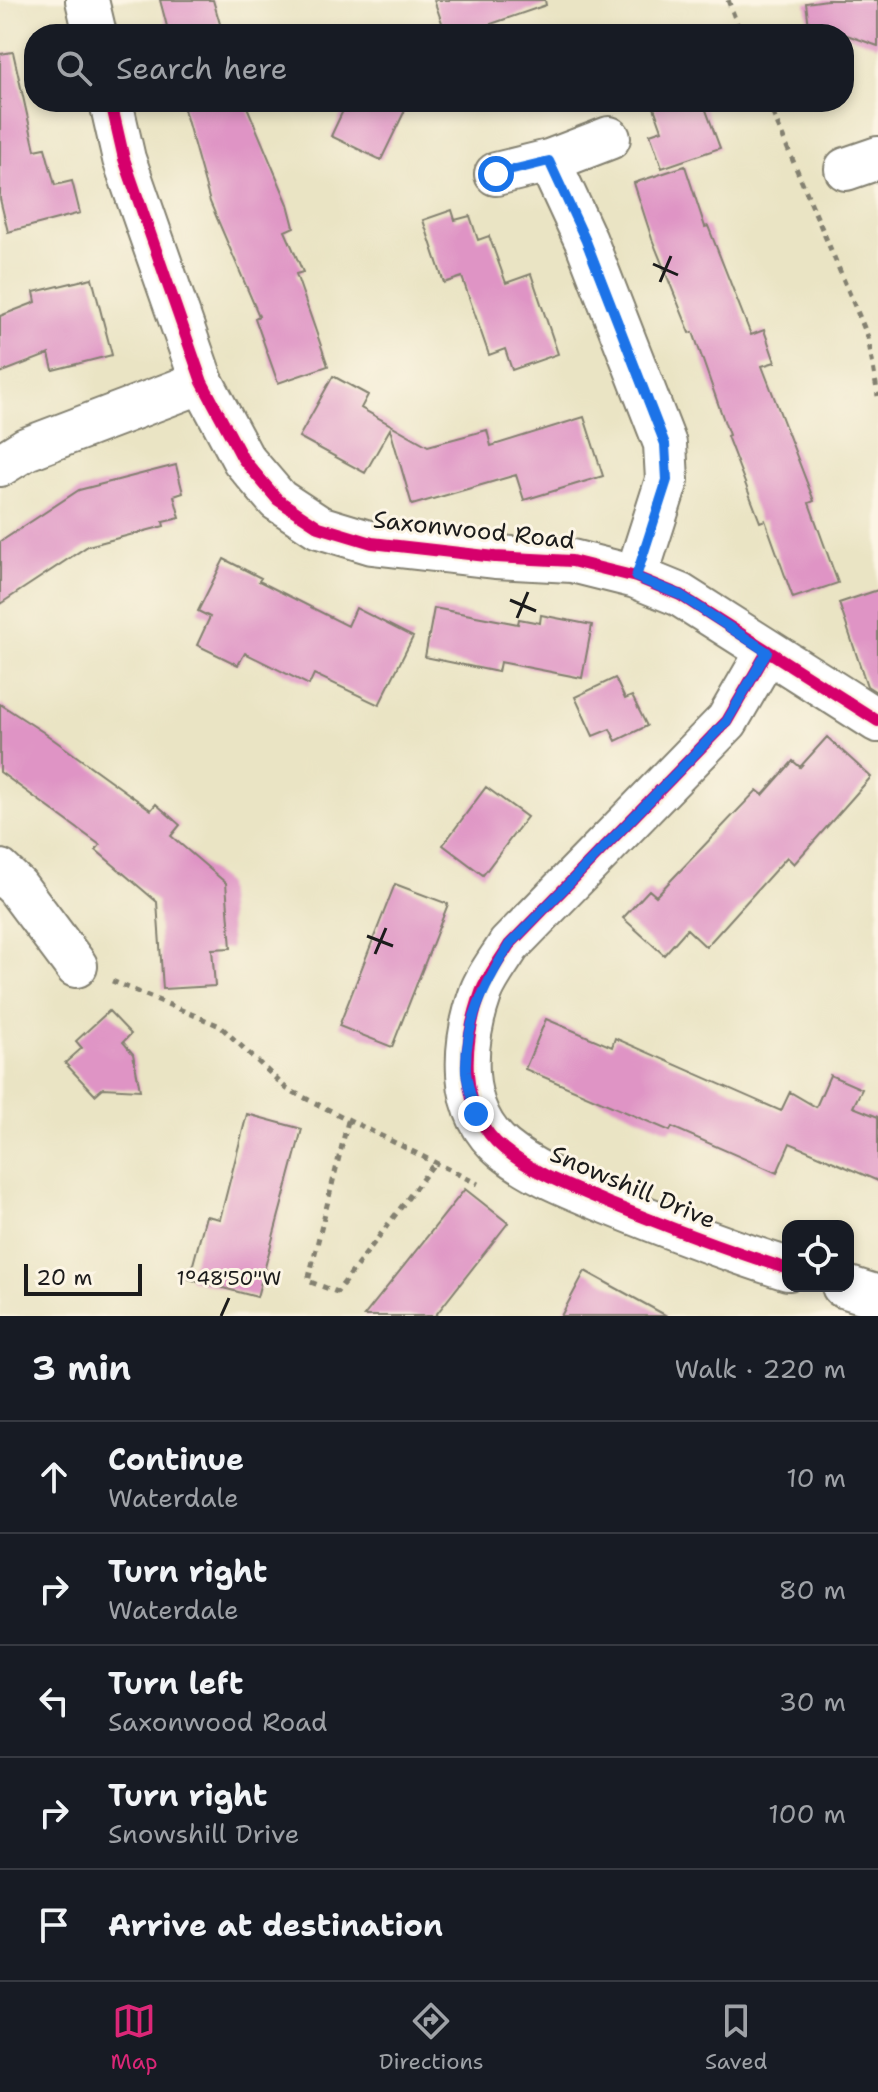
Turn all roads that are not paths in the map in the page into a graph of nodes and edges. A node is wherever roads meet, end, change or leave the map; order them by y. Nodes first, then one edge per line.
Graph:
1 (87, 0) edge
2 (93, 24) edge
3 (113, 112) edge
4 (609, 138) dead end
5 (549, 161) junction
6 (496, 174) dead end
7 (202, 382) junction
8 (0, 465) edge
9 (636, 577) junction
10 (767, 652) junction
11 (878, 721) edge
12 (0, 871) edge
13 (76, 966) dead end
14 (782, 1267) edge
15 (854, 1289) edge
16 (878, 1297) edge

1 - 2 street
3 - 7 street, Saxonwood Road
4 - 5 street
5 - 6 street
5 - 9 street
7 - 8 street
7 - 9 street, Saxonwood Road
9 - 10 street, Saxonwood Road
10 - 11 street, Saxonwood Road
10 - 14 street, Snowshill Drive
12 - 13 street
15 - 16 street

